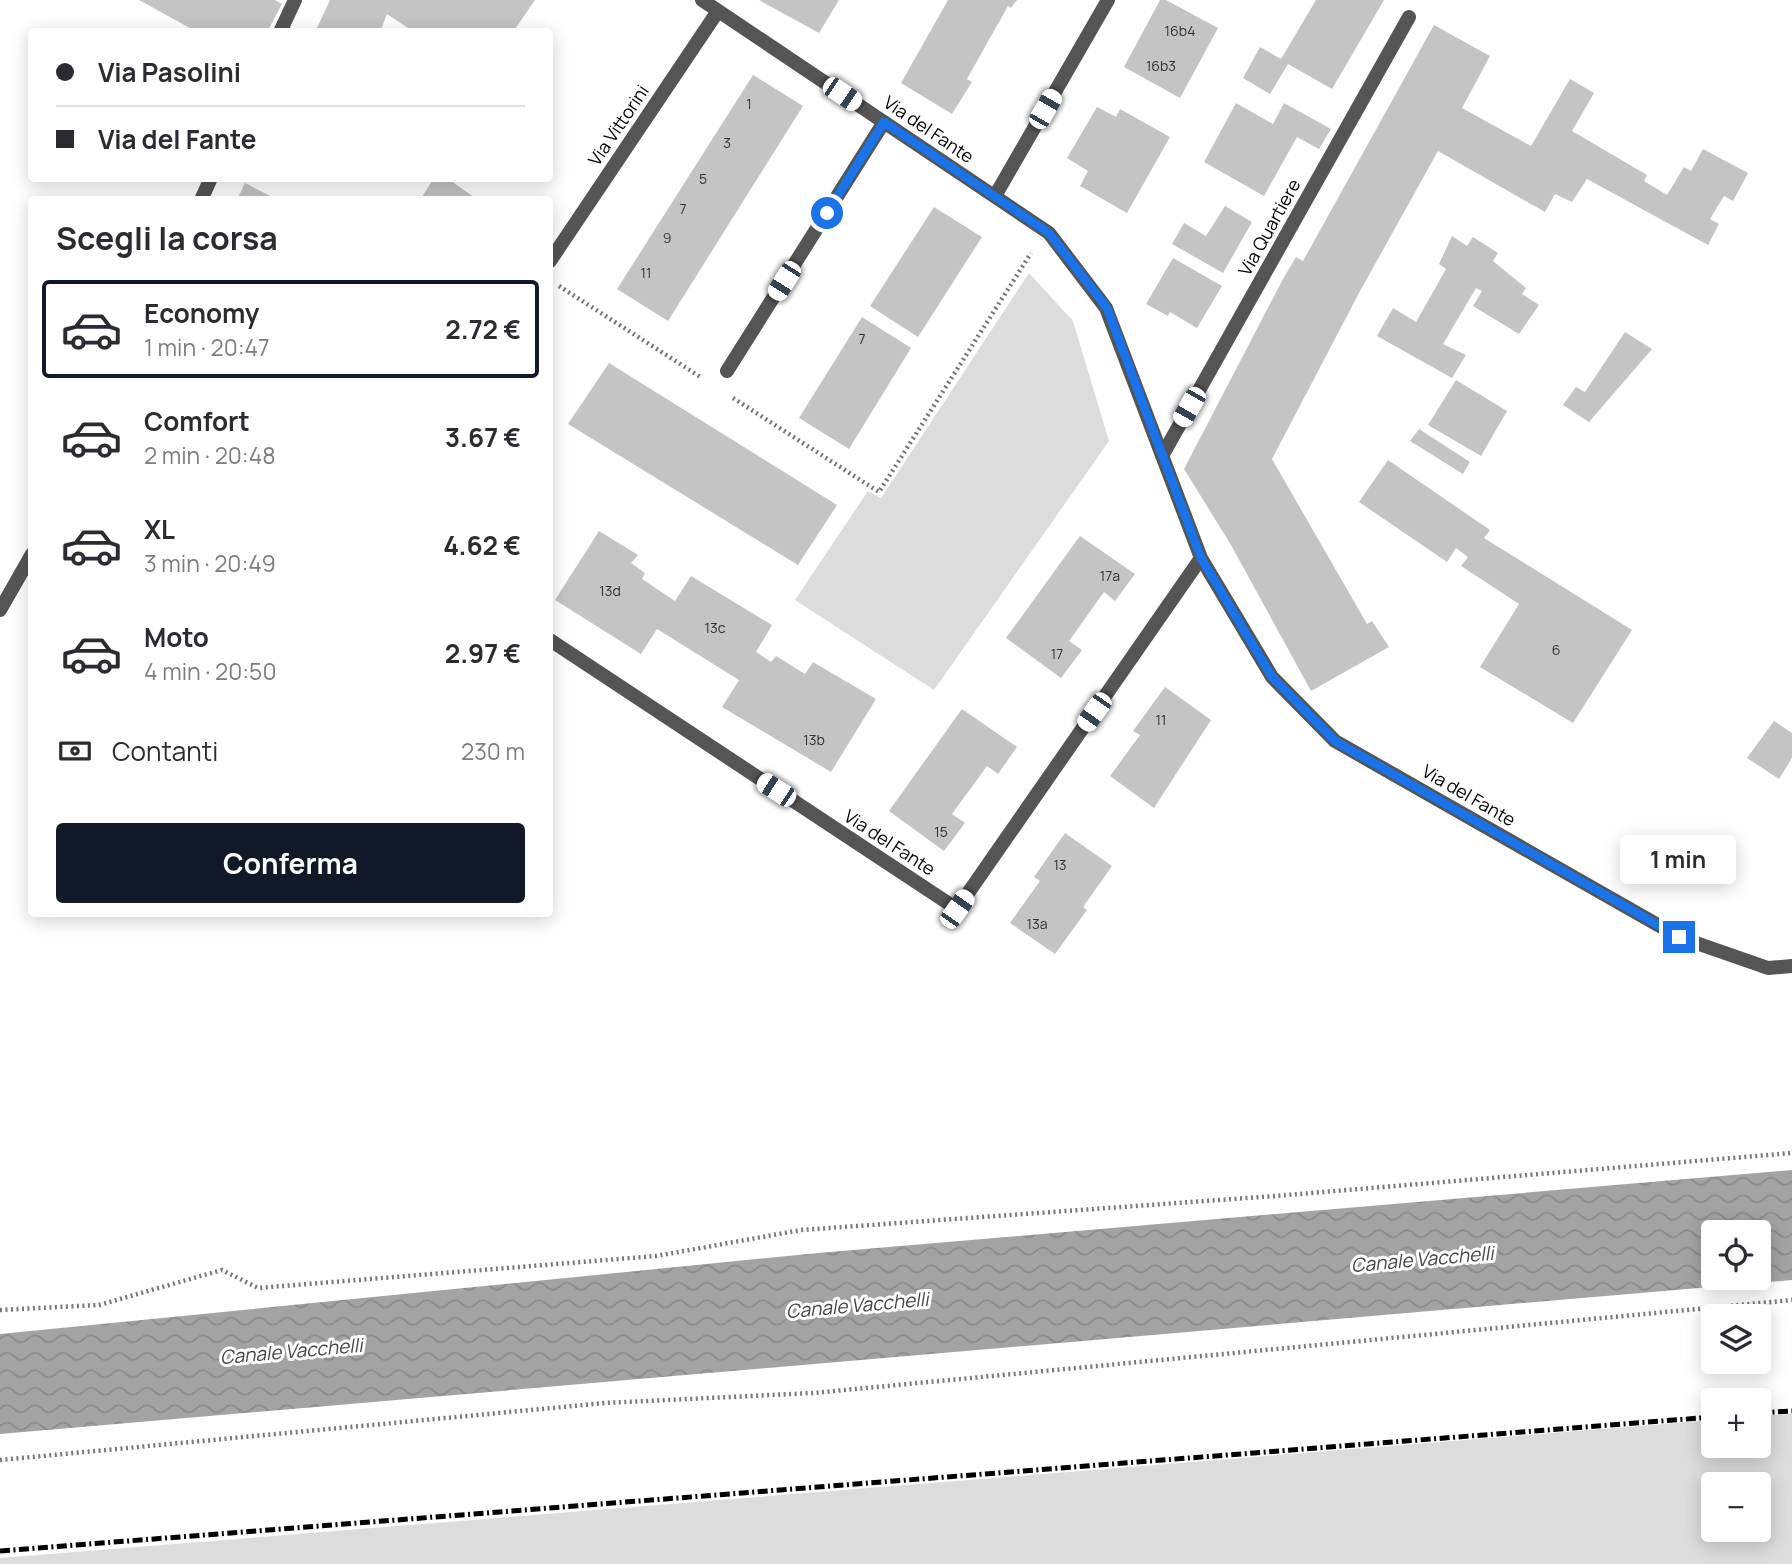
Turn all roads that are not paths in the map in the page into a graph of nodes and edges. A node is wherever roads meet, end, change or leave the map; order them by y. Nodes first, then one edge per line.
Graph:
1 (295, 0) edge
2 (702, 0) edge
3 (1108, 0) edge
4 (718, 11) junction
5 (1409, 17) dead end
6 (282, 28) edge
7 (884, 122) junction
8 (995, 196) junction
9 (553, 257) edge
10 (727, 372) dead end
11 (1162, 456) junction
12 (1201, 558) junction
13 (28, 561) edge
14 (0, 610) edge
15 (553, 642) edge
16 (1792, 966) edge

1 - 6 street
2 - 4 street, Via del Fante
3 - 8 street
4 - 7 street, Via del Fante
4 - 9 street, Via Vittorini
5 - 11 street, Via Quartiere
7 - 8 street, Via del Fante
7 - 10 street
8 - 11 street, Via del Fante
11 - 12 street, Via del Fante
12 - 15 street, Via del Fante
12 - 16 street, Via del Fante
13 - 14 street

